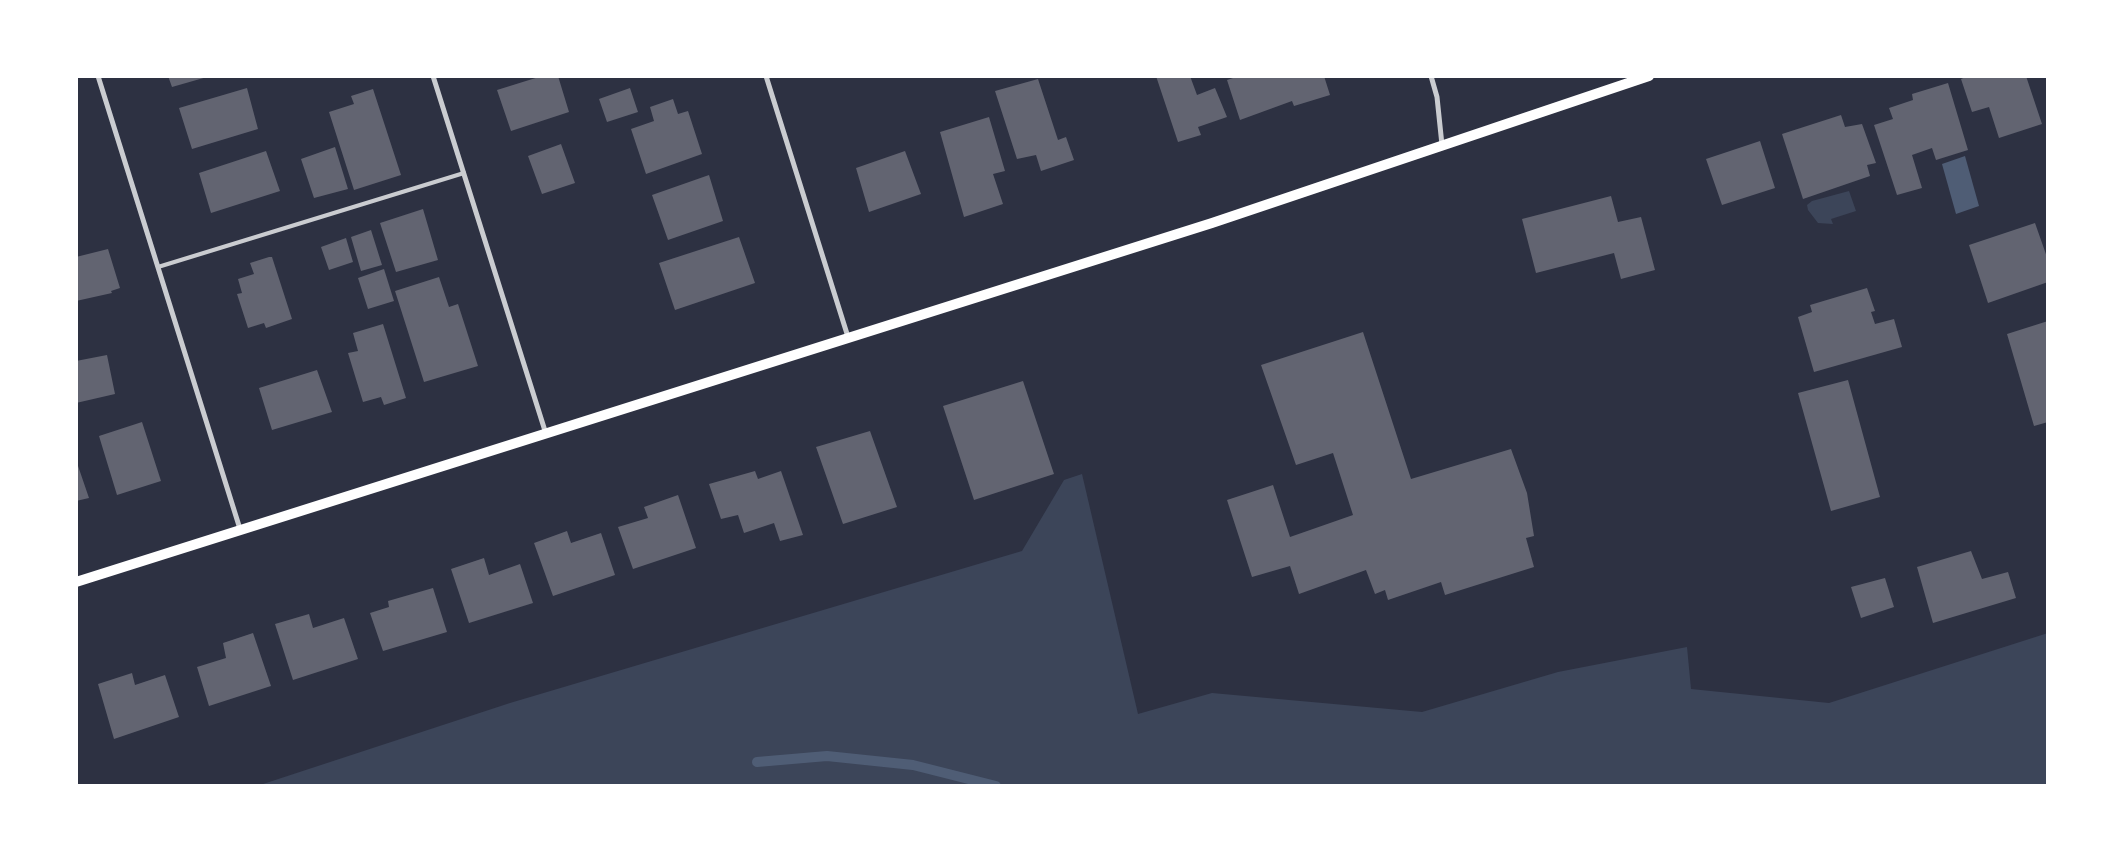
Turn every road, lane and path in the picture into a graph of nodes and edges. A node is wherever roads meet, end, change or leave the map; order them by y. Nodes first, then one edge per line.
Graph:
1 (98, 76) edge
2 (434, 76) edge
3 (766, 76) edge
4 (1431, 76) edge
5 (1649, 76) edge
6 (1442, 145) junction
7 (464, 173) junction
8 (158, 267) junction
9 (848, 337) junction
10 (546, 435) junction
11 (240, 529) junction
12 (76, 582) edge

1 - 8 street
2 - 7 street
3 - 9 street
4 - 6 street
5 - 6 main road
6 - 9 main road
7 - 8 lane
7 - 10 street
8 - 11 street
9 - 10 main road
10 - 11 main road
11 - 12 main road

